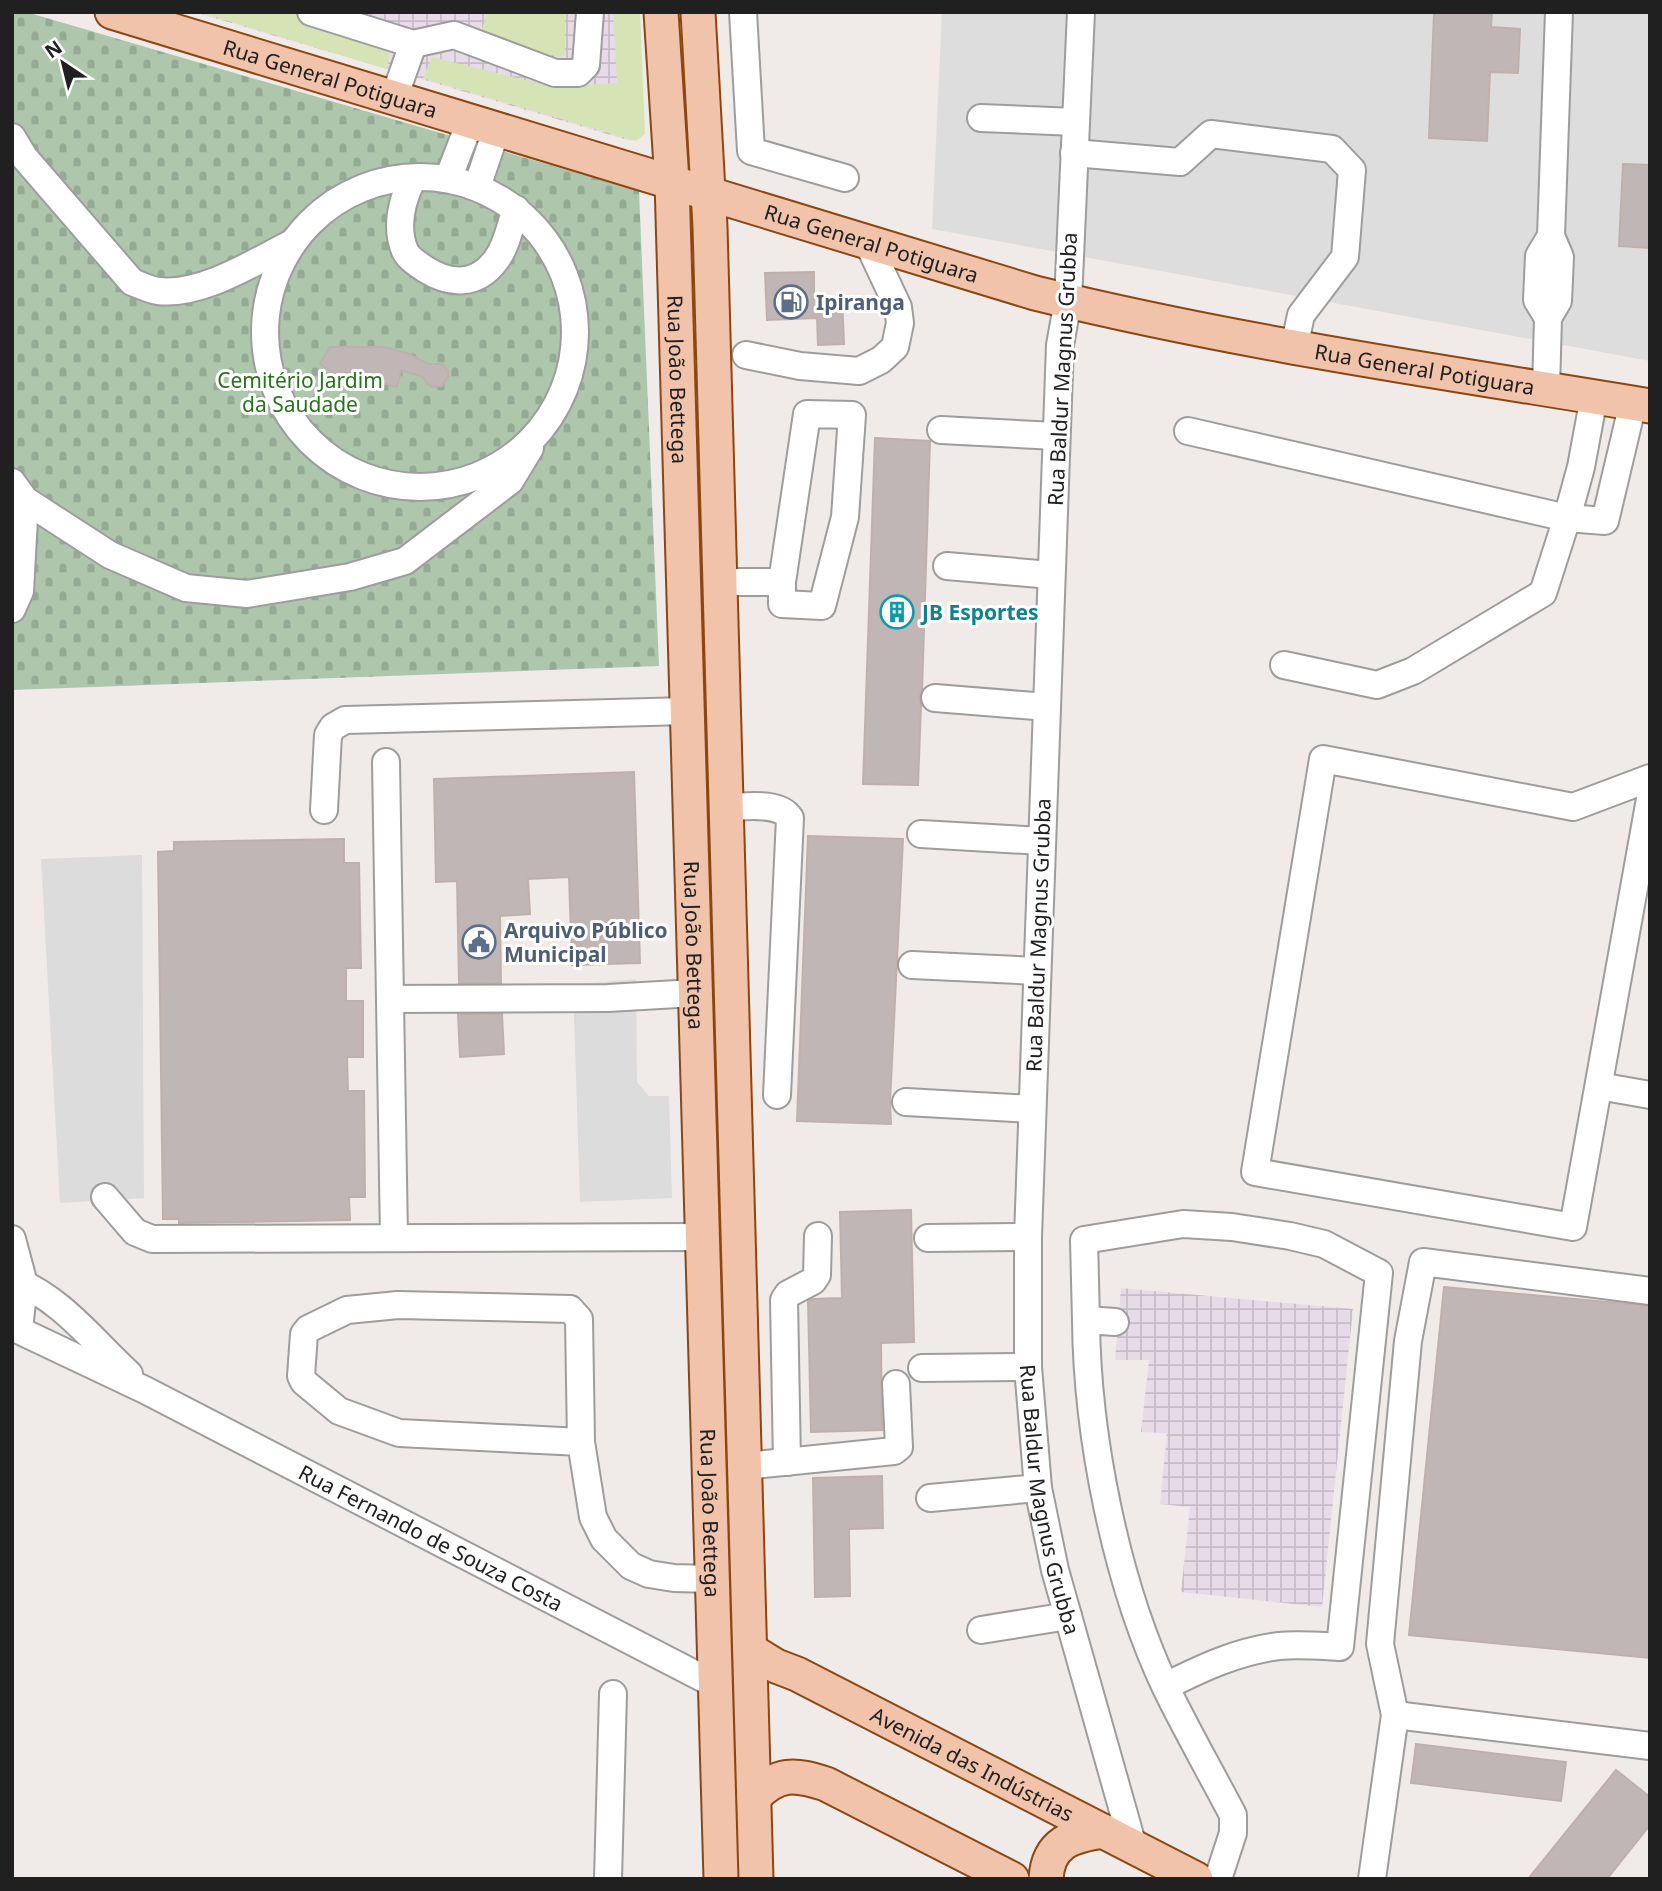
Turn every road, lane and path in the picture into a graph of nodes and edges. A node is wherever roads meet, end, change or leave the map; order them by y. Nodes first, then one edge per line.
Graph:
1 (112, 12) edge
2 (311, 12) edge
3 (590, 12) edge
4 (662, 12) edge
5 (698, 12) edge
6 (743, 12) edge
7 (1081, 12) edge
8 (1559, 12) edge
9 (413, 44) junction
10 (394, 98) junction
11 (981, 118) dead end
12 (1076, 122) junction
13 (485, 125) junction
14 (12, 137) edge
15 (1074, 153) junction
16 (413, 178) junction
17 (845, 178) dead end
18 (448, 179) junction
19 (672, 181) junction
20 (477, 187) junction
21 (709, 193) junction
22 (516, 209) junction
23 (868, 243) junction
24 (290, 244) junction
25 (1068, 301) junction
26 (1294, 348) junction
27 (746, 355) dead end
28 (1546, 389) junction
29 (1594, 397) junction
30 (1641, 405) edge
31 (941, 430) dead end
32 (540, 431) junction
33 (1188, 432) dead end
34 (1056, 436) junction
35 (19, 491) edge
36 (1567, 518) junction
37 (947, 566) dead end
38 (1051, 575) junction
39 (720, 582) junction
40 (782, 582) junction
41 (12, 609) edge
42 (1284, 665) dead end
43 (935, 698) dead end
44 (1046, 708) junction
45 (687, 711) junction
46 (386, 762) dead end
47 (1650, 778) edge
48 (1650, 799) edge
49 (726, 807) junction
50 (324, 810) dead end
51 (921, 834) dead end
52 (1042, 841) junction
53 (728, 899) junction
54 (692, 901) junction
55 (729, 940) junction
56 (693, 942) junction
57 (912, 965) dead end
58 (1037, 971) junction
59 (695, 993) junction
60 (390, 999) junction
61 (1599, 1086) junction
62 (777, 1095) dead end
63 (1650, 1096) edge
64 (906, 1102) dead end
65 (1032, 1109) junction
66 (106, 1197) dead end
67 (818, 1236) dead end
68 (702, 1237) junction
69 (1028, 1237) junction
70 (394, 1238) junction
71 (928, 1238) dead end
72 (12, 1239) edge
73 (18, 1282) edge
74 (1650, 1291) edge
75 (1086, 1320) junction
76 (1115, 1322) dead end
77 (16, 1328) edge
78 (1028, 1367) junction
79 (922, 1368) dead end
80 (896, 1384) dead end
81 (145, 1390) junction
82 (581, 1442) junction
83 (787, 1462) junction
84 (745, 1466) junction
85 (1038, 1488) junction
86 (930, 1498) dead end
87 (712, 1579) junction
88 (748, 1579) junction
89 (1068, 1616) junction
90 (981, 1630) dead end
91 (750, 1650) junction
92 (716, 1685) junction
93 (1166, 1686) junction
94 (613, 1694) dead end
95 (1395, 1715) junction
96 (1650, 1746) edge
97 (754, 1797) junction
98 (1103, 1831) junction
99 (1133, 1846) junction
100 (608, 1879) edge
101 (721, 1879) edge
102 (756, 1879) edge
103 (1012, 1879) edge
104 (1046, 1879) edge
105 (1196, 1879) edge
106 (1218, 1879) edge
107 (1372, 1879) edge

1 - 10 main road, Rua General Potiguara
2 - 9 street
3 - 9 street
4 - 19 main road, Rua João Bettega
5 - 21 main road, Rua João Bettega
6 - 17 street
7 - 12 street, Rua Baldur Magnus Grubba
8 - 28 street
9 - 10 street
10 - 13 main road, Rua General Potiguara
11 - 12 street
12 - 15 street, Rua Baldur Magnus Grubba
13 - 18 street
13 - 19 main road, Rua General Potiguara
13 - 20 street
14 - 24 street
15 - 25 street, Rua Baldur Magnus Grubba
15 - 26 street
16 - 18 street
16 - 22 street
16 - 24 street
18 - 20 street
19 - 21 main road, Rua General Potiguara
19 - 45 main road, Rua João Bettega
20 - 22 street
21 - 23 main road, Rua General Potiguara
21 - 39 main road, Rua João Bettega
22 - 32 street
23 - 25 main road, Rua General Potiguara
23 - 27 street
24 - 32 street
25 - 26 main road, Rua General Potiguara
25 - 34 street, Rua Baldur Magnus Grubba
26 - 28 main road, Rua General Potiguara
28 - 29 main road, Rua General Potiguara
29 - 30 main road, Rua General Potiguara
29 - 36 street
30 - 36 street
31 - 34 street
32 - 35 street
33 - 36 street
34 - 38 street, Rua Baldur Magnus Grubba
35 - 41 street
36 - 42 street
37 - 38 street
38 - 44 street, Rua Baldur Magnus Grubba
39 - 40 street
39 - 49 main road, Rua João Bettega
40 - 40 street
43 - 44 street
44 - 52 street, Rua Baldur Magnus Grubba
45 - 50 street
45 - 54 main road, Rua João Bettega
46 - 60 street
47 - 61 street
48 - 61 street
49 - 53 main road, Rua João Bettega
49 - 62 street
51 - 52 street
52 - 58 street, Rua Baldur Magnus Grubba
53 - 54 main road
53 - 55 main road, Rua João Bettega
54 - 56 main road, Rua João Bettega
55 - 56 main road
55 - 84 main road, Rua João Bettega
56 - 59 main road, Rua João Bettega
57 - 58 street
58 - 65 street, Rua Baldur Magnus Grubba
59 - 60 street
59 - 68 main road, Rua João Bettega
60 - 70 street
61 - 63 street
64 - 65 street
65 - 69 street, Rua Baldur Magnus Grubba
66 - 70 street
67 - 83 street
68 - 70 street
68 - 87 main road, Rua João Bettega
69 - 71 street
69 - 78 street, Rua Baldur Magnus Grubba
72 - 73 street
73 - 77 street
73 - 81 street, Rua Fernando de Souza Costa
74 - 95 street
75 - 76 street
75 - 93 street
75 - 93 street
77 - 81 street, Rua Fernando de Souza Costa
78 - 79 street
78 - 85 street, Rua Baldur Magnus Grubba
80 - 83 street
81 - 92 street, Rua Fernando de Souza Costa
82 - 82 street
82 - 87 street
83 - 84 street
84 - 88 main road, Rua João Bettega
85 - 86 street
85 - 89 street, Rua Baldur Magnus Grubba
87 - 88 main road
87 - 92 main road, Rua João Bettega
88 - 91 main road, Rua João Bettega
89 - 90 street
89 - 99 street, Rua Baldur Magnus Grubba
91 - 97 main road, Rua João Bettega
91 - 98 main road, Avenida das Indústrias
92 - 101 main road, Rua João Bettega
93 - 106 street
94 - 100 street
95 - 96 street
95 - 107 street
97 - 102 main road, Rua João Bettega
97 - 103 main road
98 - 99 main road, Avenida das Indústrias
98 - 104 main road
99 - 105 main road, Avenida das Indústrias

